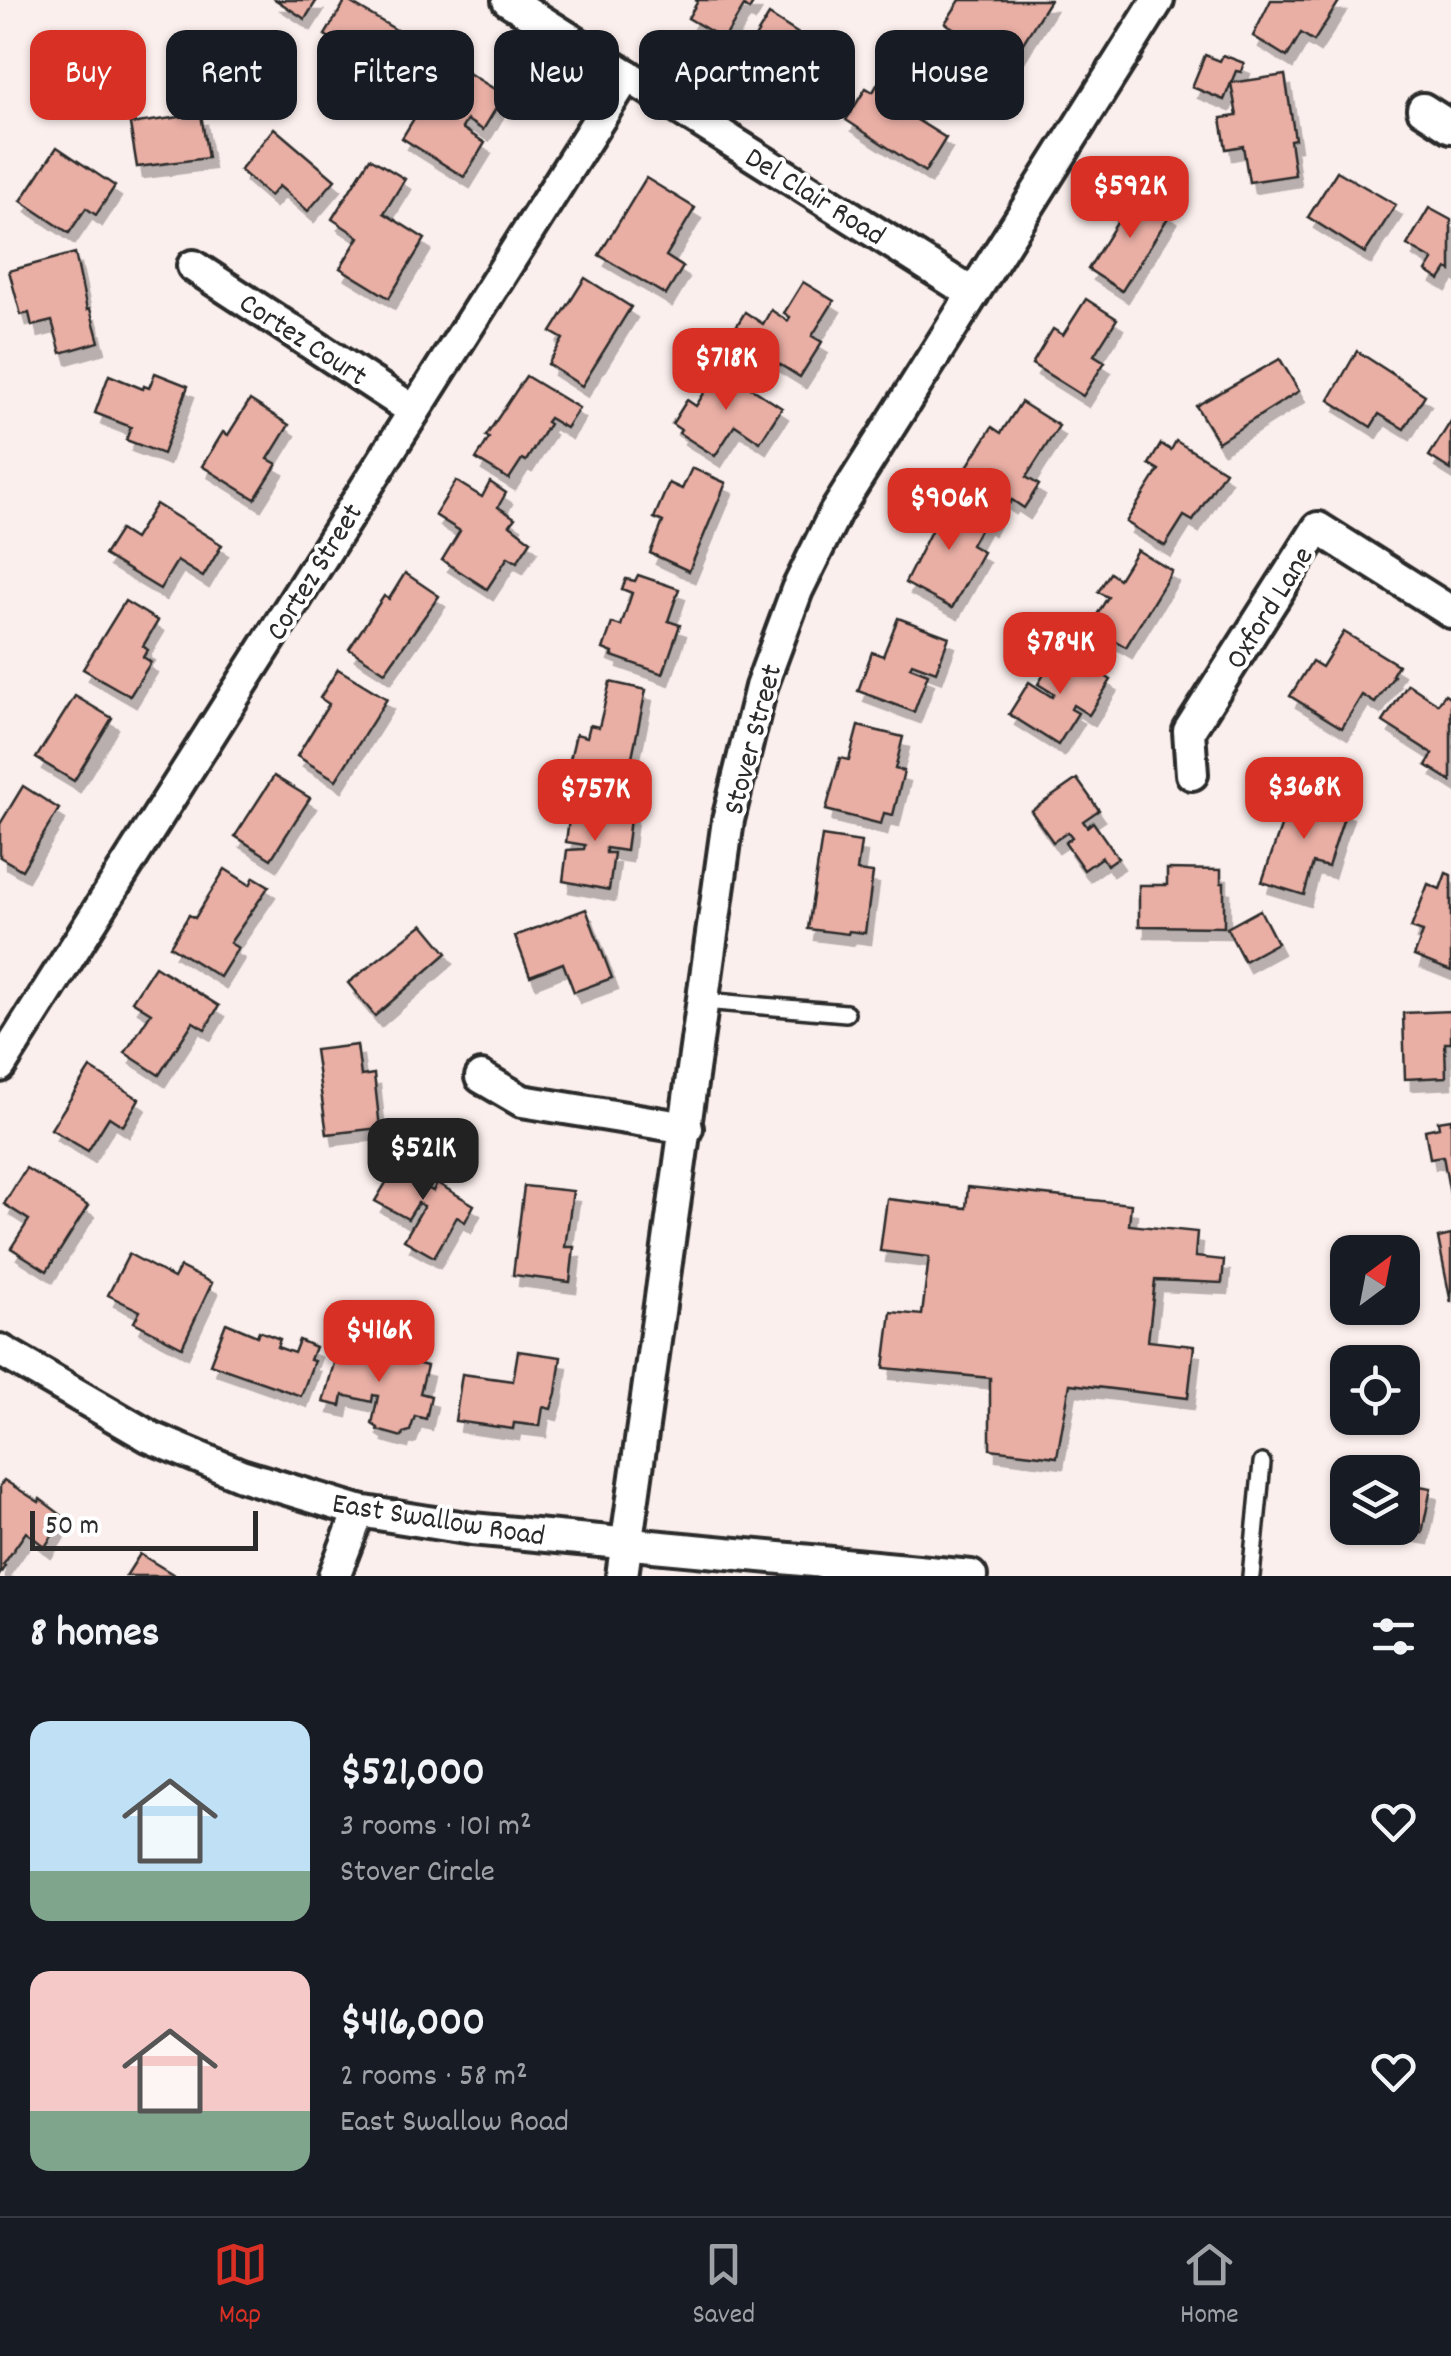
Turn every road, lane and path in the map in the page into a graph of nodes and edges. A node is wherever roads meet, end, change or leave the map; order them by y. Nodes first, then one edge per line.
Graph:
1 (508, 0) edge
2 (1158, 0) edge
3 (627, 75) junction
4 (1423, 109) dead end
5 (1451, 126) edge
6 (193, 266) dead end
7 (973, 294) junction
8 (414, 410) junction
9 (1451, 612) edge
10 (1192, 774) dead end
11 (703, 1001) junction
12 (846, 1014) dead end
13 (0, 1066) edge
14 (481, 1078) dead end
15 (686, 1128) junction
16 (0, 1350) edge
17 (1262, 1463) dead end
18 (360, 1511) junction
19 (628, 1544) junction
20 (334, 1576) edge
21 (622, 1576) edge
22 (972, 1576) edge
23 (1251, 1576) edge

1 - 3 street, Del Clair Road
2 - 7 street, Stover Street
3 - 7 street, Del Clair Road
3 - 8 street, Cortez Street
4 - 5 street
6 - 8 street, Cortez Court
7 - 11 street, Stover Street
8 - 13 street, Cortez Street
9 - 10 street, Oxford Lane
11 - 12 lane
11 - 15 street, Stover Street
14 - 15 street
15 - 19 street, Stover Street
16 - 18 street, East Swallow Road
17 - 23 lane
18 - 19 street, East Swallow Road
18 - 20 street
19 - 21 street, Stover Street
19 - 22 street, East Swallow Road

